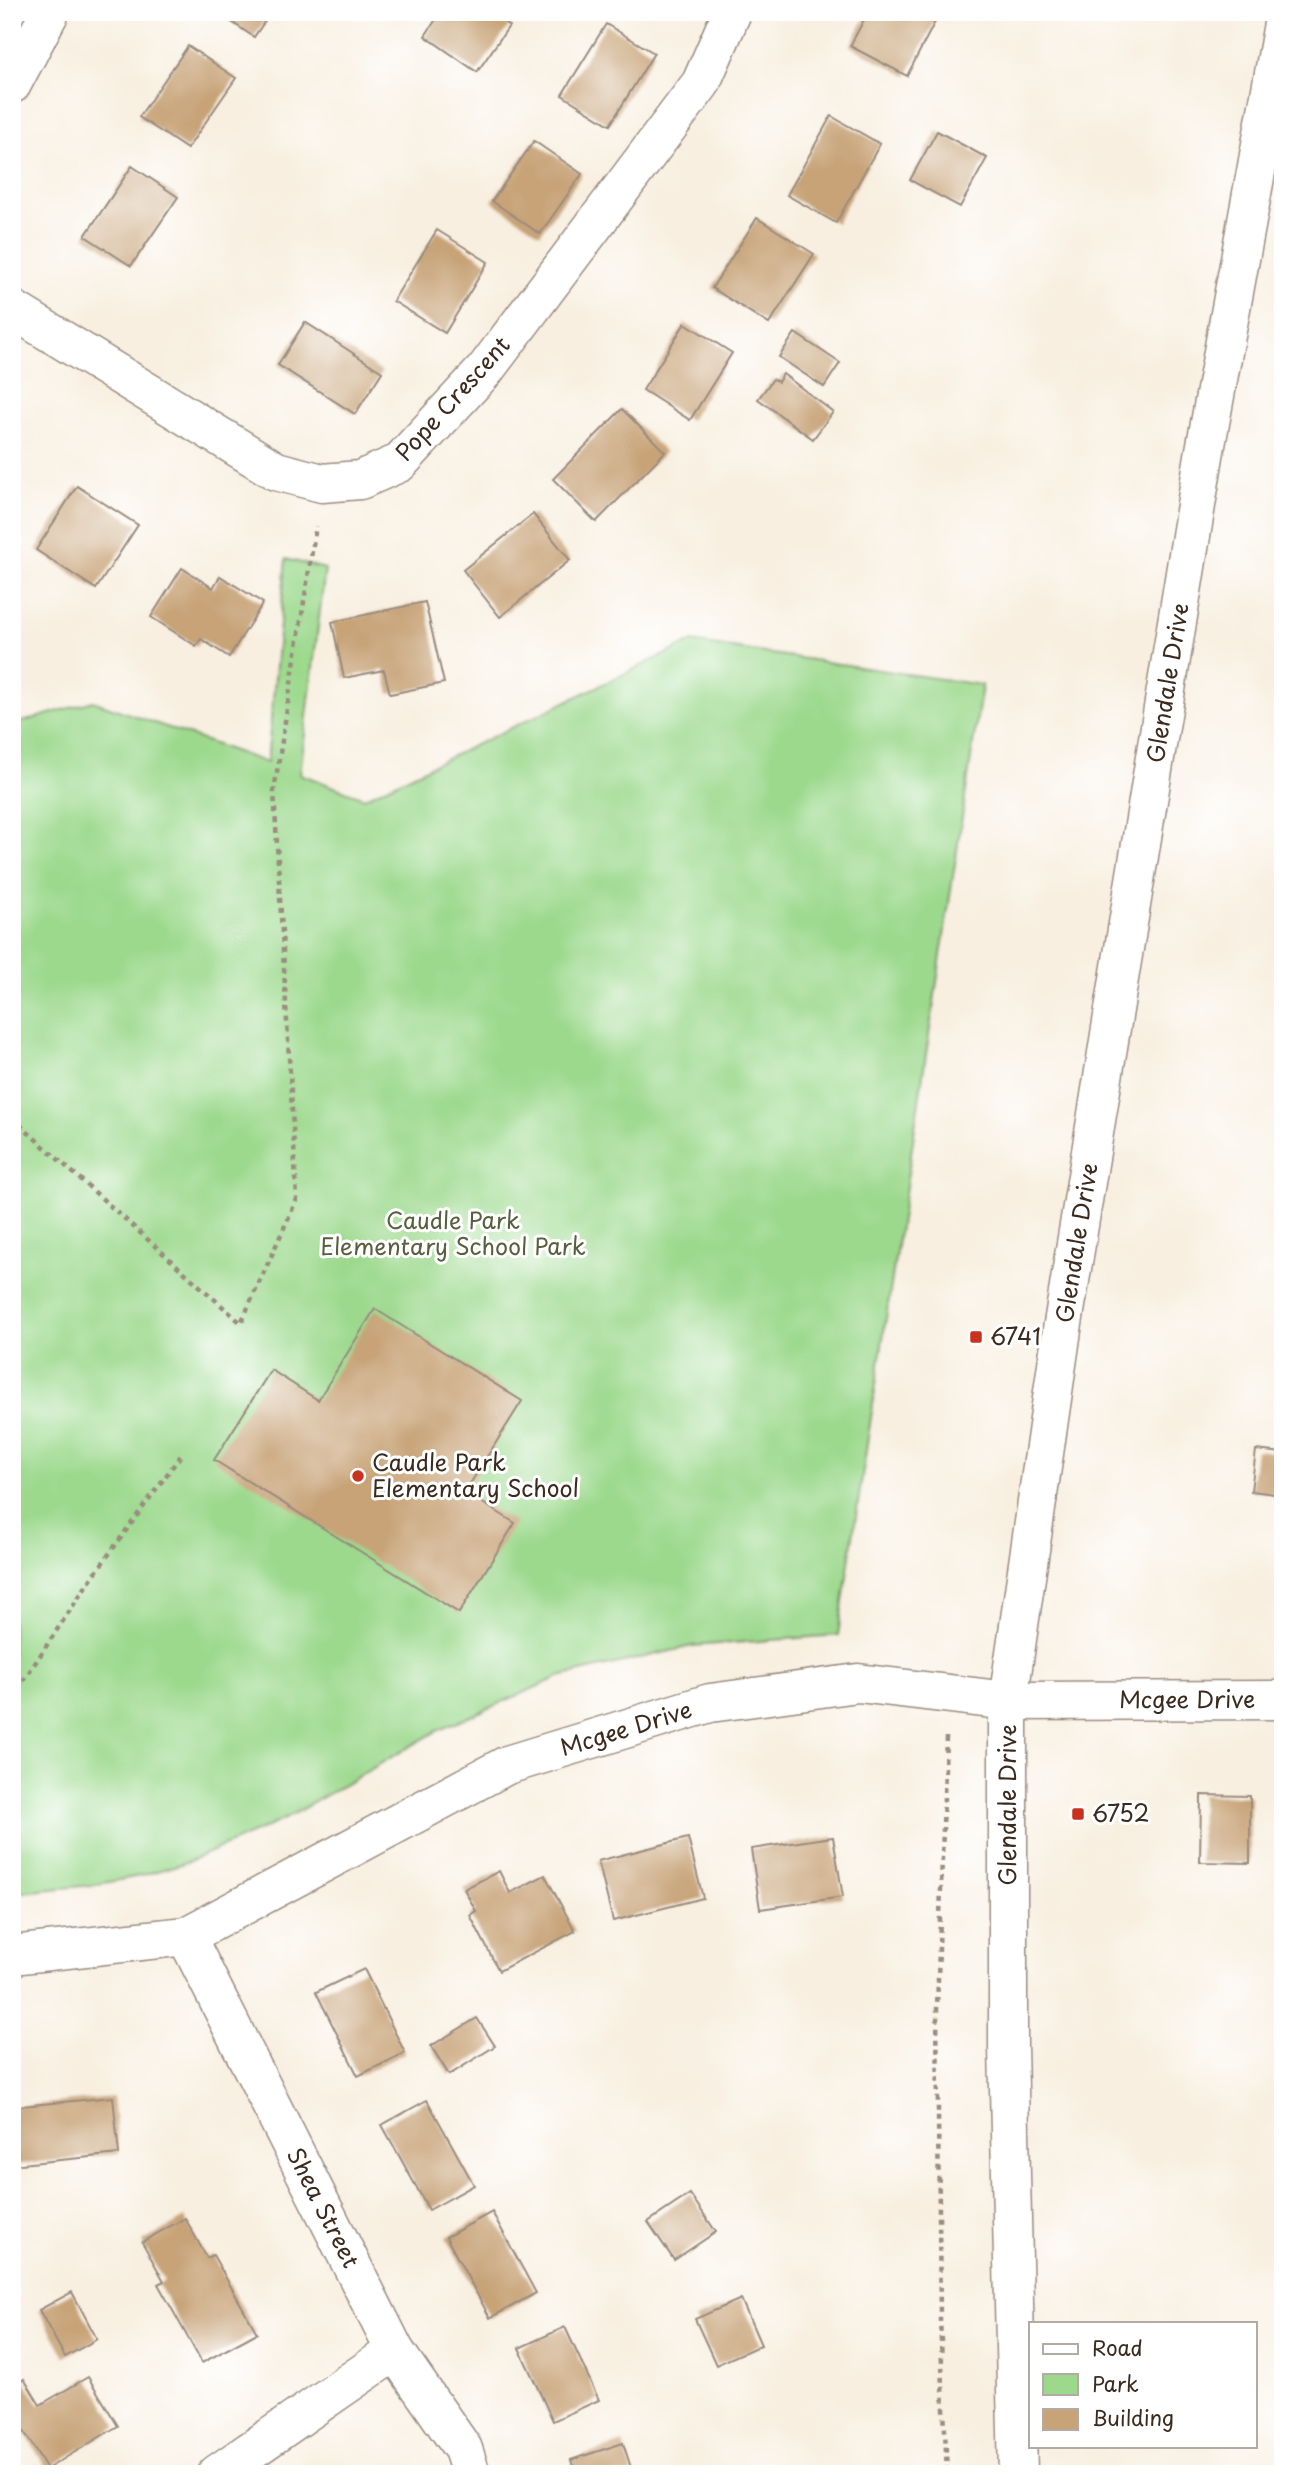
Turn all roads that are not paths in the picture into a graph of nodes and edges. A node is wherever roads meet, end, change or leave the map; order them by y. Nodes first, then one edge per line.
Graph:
1 (50, 12) edge
2 (732, 12) edge
3 (1283, 24) edge
4 (12, 84) edge
5 (12, 309) edge
6 (1283, 1700) edge
7 (1008, 1701) junction
8 (186, 1936) junction
9 (12, 1955) edge
10 (395, 2351) junction
11 (217, 2474) edge
12 (471, 2474) edge
13 (1018, 2474) edge

1 - 4 street
2 - 5 street, Pope Crescent
3 - 7 street, Glendale Drive
6 - 7 street, Mcgee Drive
7 - 8 street, Mcgee Drive
7 - 13 street, Glendale Drive
8 - 9 street, Mcgee Drive
8 - 10 street, Shea Street
10 - 11 street
10 - 12 street, Shea Street

